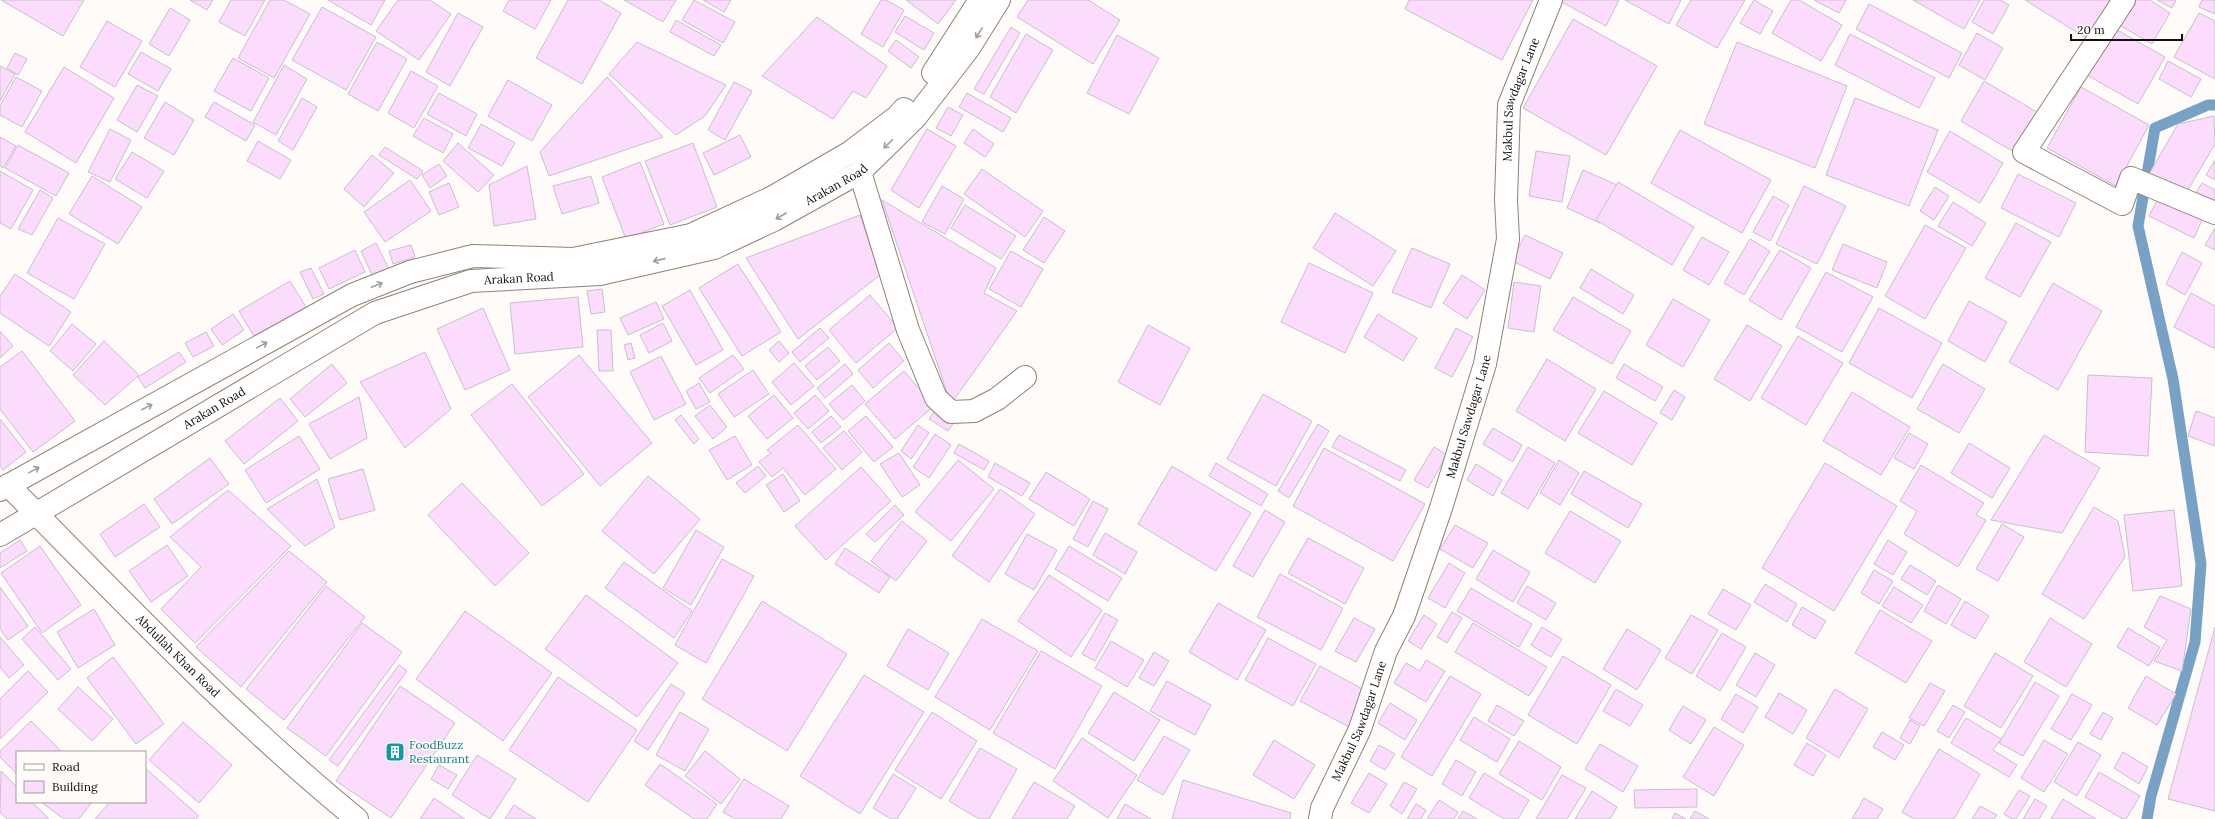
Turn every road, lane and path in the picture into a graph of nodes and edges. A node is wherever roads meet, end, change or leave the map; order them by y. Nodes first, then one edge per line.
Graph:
1 (980, 0) edge
2 (999, 0) edge
3 (1551, 0) edge
4 (2124, 0) edge
5 (860, 172) junction
6 (2215, 213) edge
7 (1025, 377) dead end
8 (4, 487) edge
9 (36, 513) junction
10 (0, 534) edge
11 (357, 819) edge
12 (1320, 819) edge

8 -> 1 main road, Arakan Road
2 -> 5 main road, Arakan Road
3 - 12 main road, Makbul Sawdagar Lane
4 - 6 main road
5 - 7 main road
5 -> 9 main road, Arakan Road
8 - 9 main road, Abdullah Khan Road
9 - 10 main road, Arakan Road
9 - 11 main road, Abdullah Khan Road

